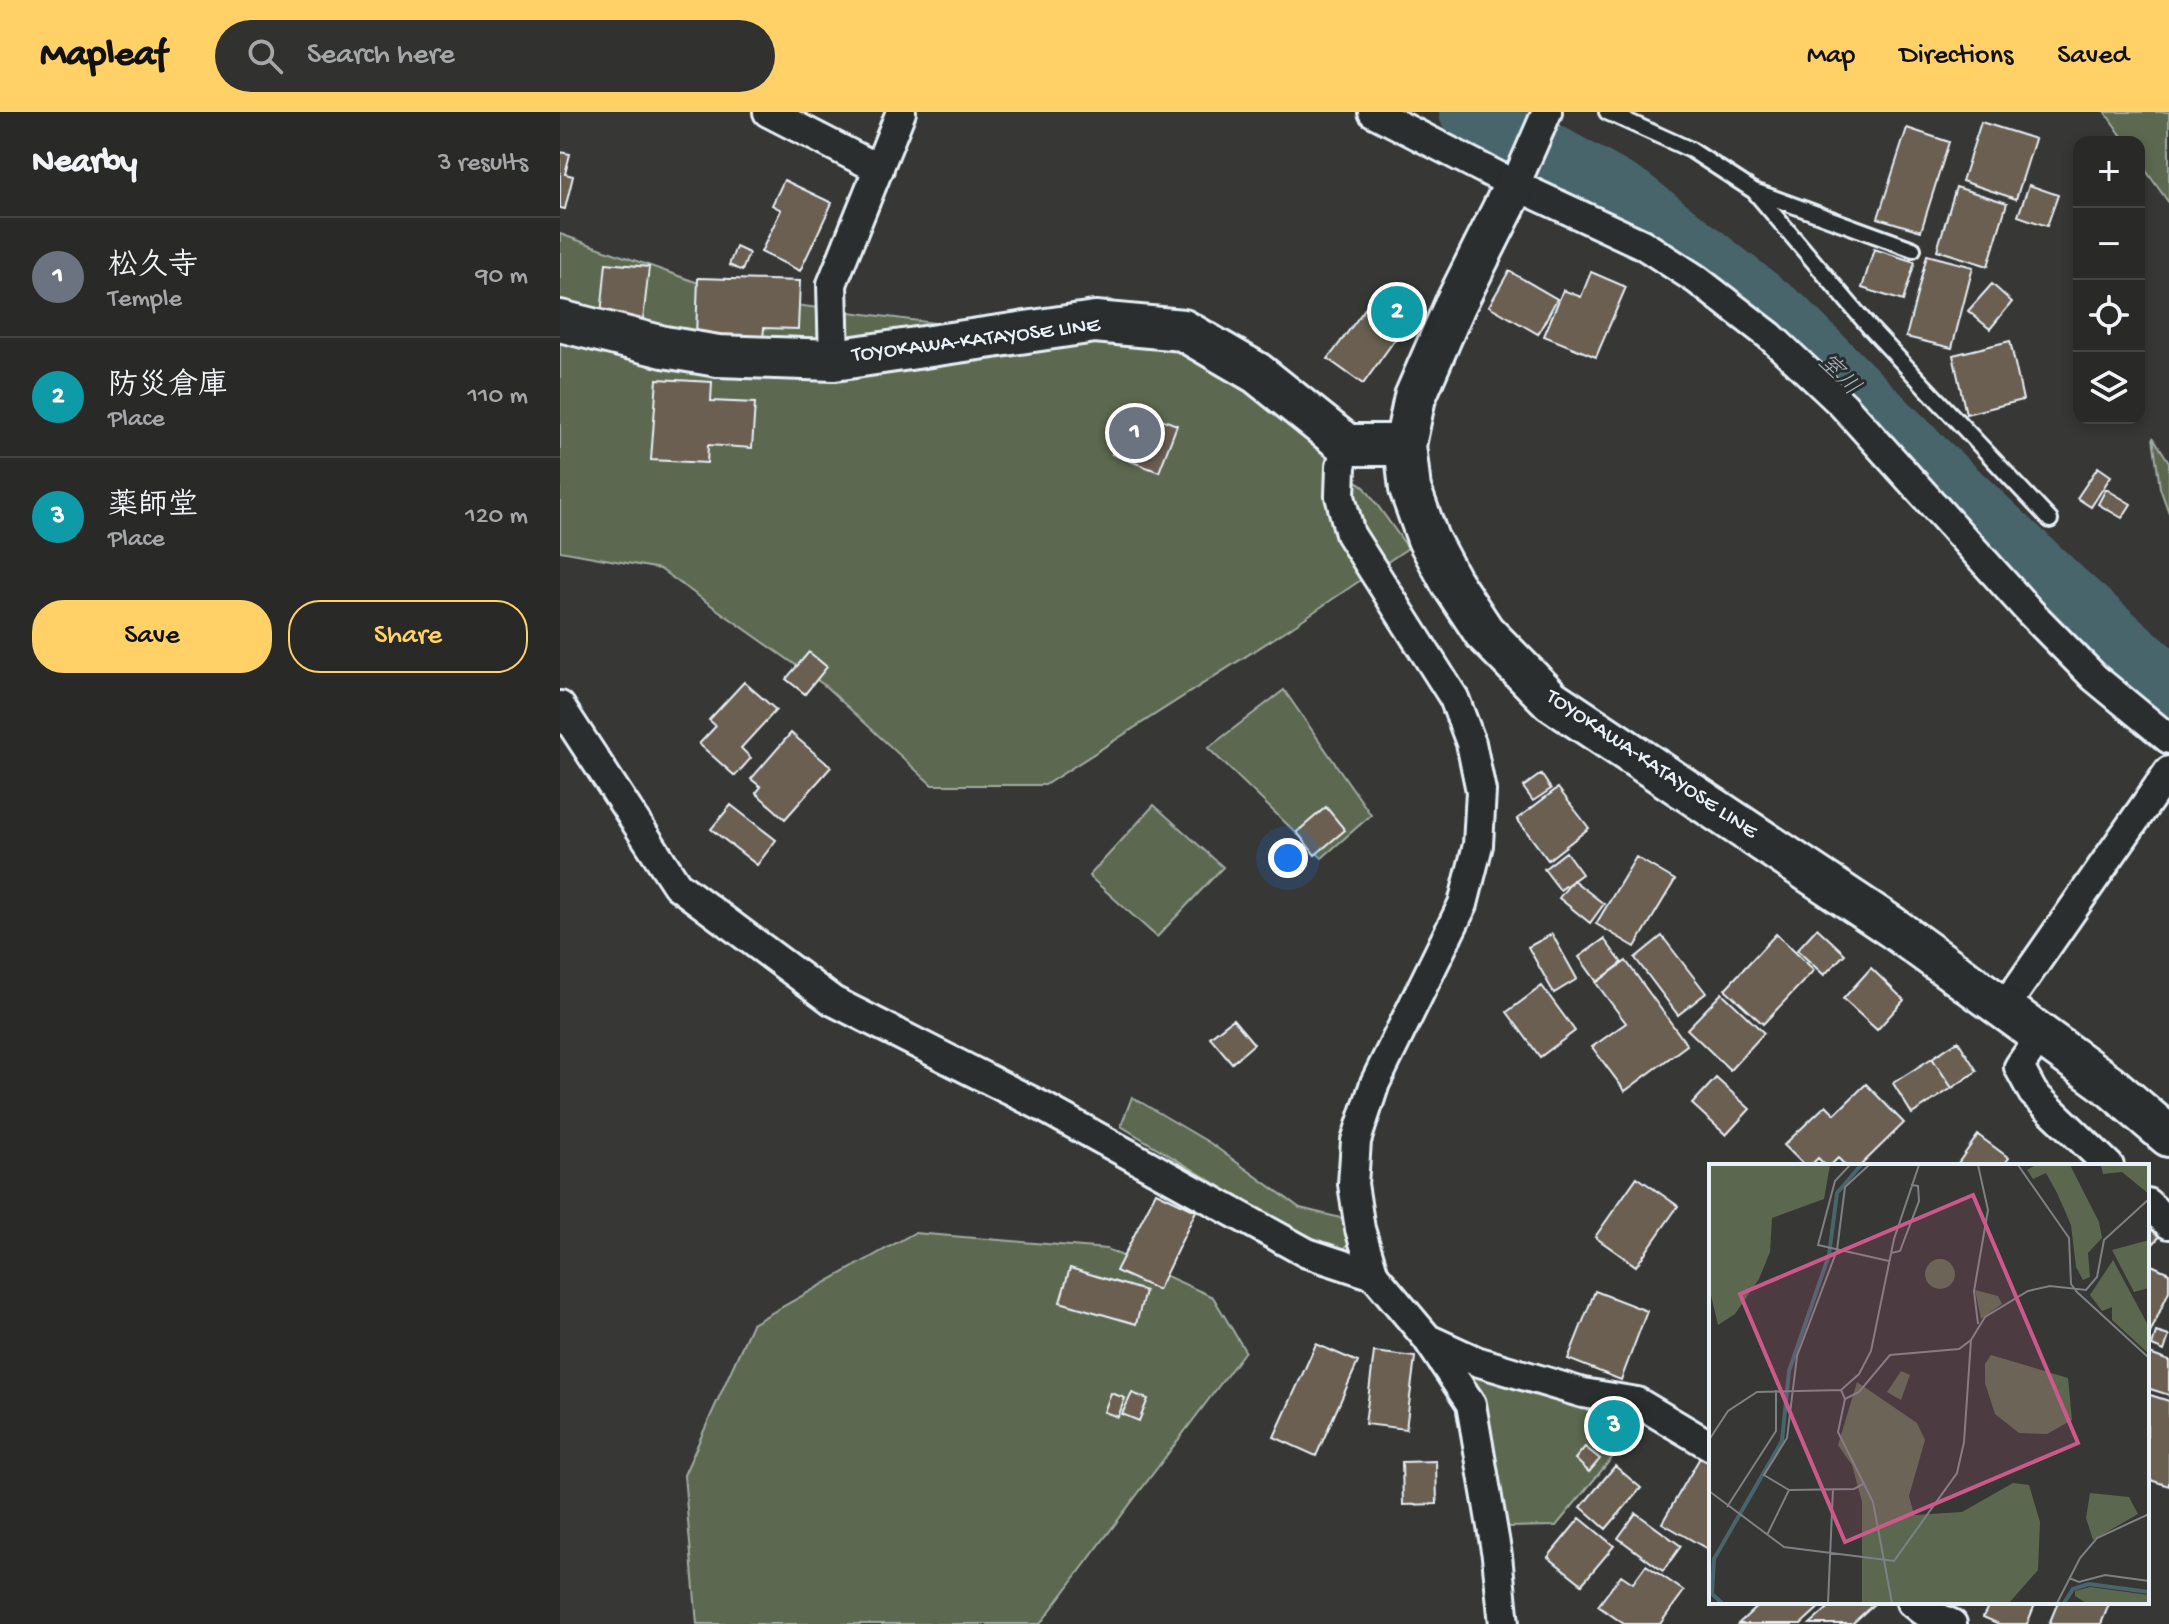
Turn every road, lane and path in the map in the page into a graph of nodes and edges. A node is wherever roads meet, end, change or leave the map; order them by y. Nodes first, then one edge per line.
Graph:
1 (768, 112) edge
2 (901, 112) edge
3 (1373, 112) edge
4 (1547, 112) edge
5 (1607, 112) edge
6 (879, 169) junction
7 (1515, 185) junction
8 (1754, 191) junction
9 (1913, 249) dead end
10 (560, 321) edge
11 (834, 360) junction
12 (1347, 445) junction
13 (1405, 445) junction
14 (2050, 520) dead end
15 (560, 706) edge
16 (2169, 739) edge
17 (2169, 771) edge
18 (2004, 1008) junction
19 (2041, 1035) junction
20 (2169, 1136) edge
21 (2107, 1164) edge
22 (2149, 1205) edge
23 (2169, 1224) edge
24 (1374, 1275) junction
25 (1427, 1338) junction
26 (1709, 1445) edge
27 (1914, 1604) edge
28 (1504, 1624) edge
29 (1952, 1624) edge

1 - 6 street
2 - 6 street
3 - 7 street
4 - 7 street
5 - 8 lane
6 - 11 street
7 - 13 main road, TOYOKAWA-KATAYOSE LINE
7 - 16 street
8 - 9 lane
8 - 14 lane
10 - 11 main road, TOYOKAWA-KATAYOSE LINE
11 - 12 main road, TOYOKAWA-KATAYOSE LINE
12 - 13 main road
12 - 24 street
13 - 18 main road, TOYOKAWA-KATAYOSE LINE
15 - 24 street
17 - 18 street
18 - 19 main road, TOYOKAWA-KATAYOSE LINE
19 - 20 main road, TOYOKAWA-KATAYOSE LINE
19 - 21 street
22 - 23 street
24 - 25 street
25 - 26 street
25 - 28 street
27 - 29 street

